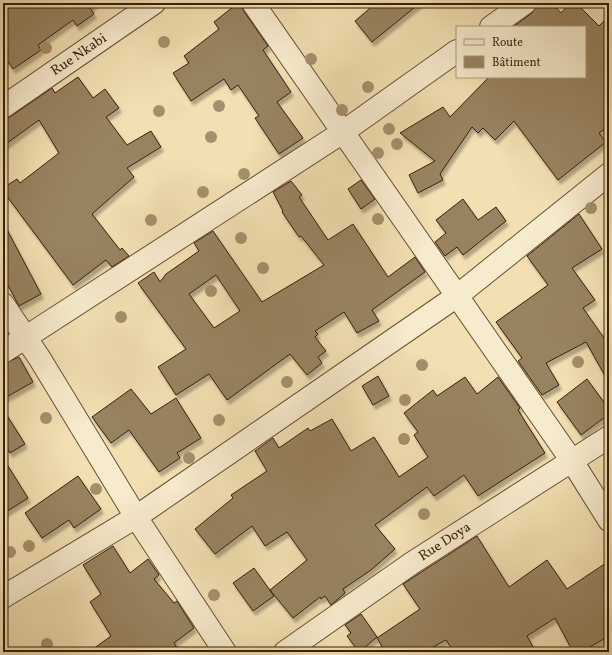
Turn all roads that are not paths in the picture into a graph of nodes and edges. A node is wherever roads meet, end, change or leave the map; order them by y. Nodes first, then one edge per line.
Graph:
1 (154, 3) edge
2 (253, 3) edge
3 (525, 3) edge
4 (492, 26) edge
5 (456, 52) edge
6 (3, 107) edge
7 (343, 132) junction
8 (609, 174) edge
9 (457, 296) junction
10 (3, 304) edge
11 (26, 337) junction
12 (3, 352) edge
13 (609, 437) edge
14 (572, 461) junction
15 (136, 517) junction
16 (609, 520) edge
17 (3, 597) edge
18 (225, 652) edge
19 (285, 652) edge

1 - 6 street, Rue Nkabi
2 - 7 street
3 - 4 street
5 - 7 street
7 - 9 street
7 - 11 street
8 - 9 street
9 - 14 street
9 - 15 street
10 - 11 street
11 - 12 street
11 - 15 street
13 - 14 street, Rue Doya
14 - 16 street
14 - 19 street, Rue Doya
15 - 17 street
15 - 18 street

